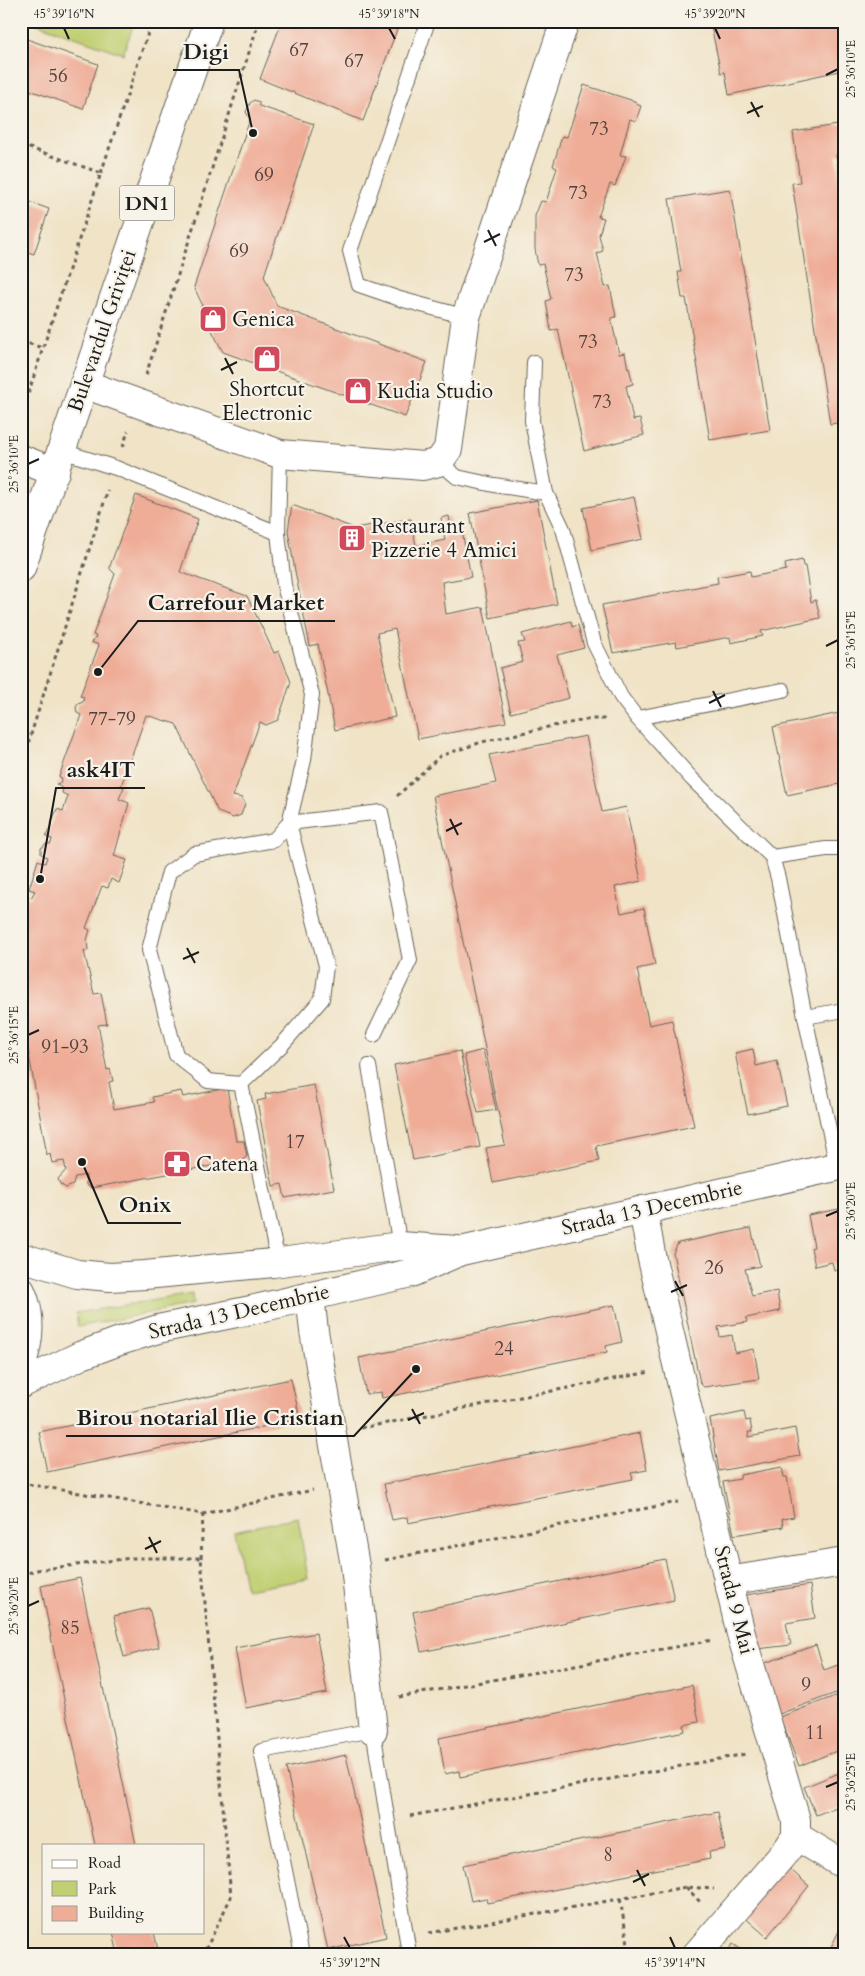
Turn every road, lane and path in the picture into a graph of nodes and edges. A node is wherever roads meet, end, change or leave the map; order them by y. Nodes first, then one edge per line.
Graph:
1 (152, 21) edge
2 (209, 21) edge
3 (428, 21) edge
4 (565, 21) edge
5 (21, 145) edge
6 (101, 173) junction
7 (466, 317) junction
8 (21, 341) edge
9 (42, 348) junction
10 (534, 362) dead end
11 (84, 384) junction
12 (21, 416) edge
13 (280, 454) junction
14 (21, 459) edge
15 (58, 461) junction
16 (438, 462) junction
17 (546, 493) junction
18 (278, 532) junction
19 (21, 568) edge
20 (783, 690) dead end
21 (637, 718) junction
22 (380, 812) junction
23 (290, 823) junction
24 (844, 849) edge
25 (772, 857) junction
26 (844, 1010) edge
27 (805, 1018) junction
28 (374, 1035) dead end
29 (369, 1066) dead end
30 (241, 1084) junction
31 (840, 1166) edge
32 (642, 1210) junction
33 (400, 1246) junction
34 (461, 1251) junction
35 (21, 1257) edge
36 (278, 1262) junction
37 (21, 1291) edge
38 (310, 1296) junction
39 (21, 1365) edge
40 (677, 1366) junction
41 (21, 1384) edge
42 (331, 1434) junction
43 (21, 1483) edge
44 (341, 1484) junction
45 (708, 1496) junction
46 (203, 1514) junction
47 (201, 1558) junction
48 (844, 1562) edge
49 (355, 1566) junction
50 (21, 1575) edge
51 (728, 1581) junction
52 (741, 1634) junction
53 (369, 1703) junction
54 (373, 1730) junction
55 (776, 1749) junction
56 (388, 1820) junction
57 (796, 1836) junction
58 (844, 1865) edge
59 (749, 1892) junction
60 (620, 1898) junction
61 (407, 1937) junction
62 (203, 1955) edge
63 (302, 1955) edge
64 (403, 1955) edge
65 (630, 1955) edge
66 (696, 1955) edge

1 - 6 path
2 - 11 street, Bulevardul Griviței / DN1
3 - 7 lane
4 - 7 street
5 - 6 path
6 - 9 path
7 - 16 street
8 - 9 path
9 - 12 path
10 - 17 lane
11 - 13 street
11 - 15 street, Bulevardul Griviței / DN1
13 - 16 street
13 - 18 lane
14 - 15 street
15 - 18 lane
15 - 19 street, Bulevardul Griviței / DN1
16 - 17 lane
17 - 21 lane
18 - 23 lane
20 - 21 lane
21 - 22 path
21 - 25 lane
22 - 23 lane
22 - 28 lane
23 - 30 lane
23 - 30 lane
24 - 25 lane
25 - 27 lane
26 - 27 lane
27 - 31 lane
29 - 33 lane
30 - 36 lane
31 - 32 street, Strada 13 Decembrie
32 - 34 street, Strada 13 Decembrie
32 - 40 street, Strada 9 Mai
33 - 34 street, Strada 13 Decembrie
33 - 36 street, Strada 13 Decembrie
34 - 38 street, Strada 13 Decembrie
35 - 36 street, Strada 13 Decembrie
37 - 39 street
38 - 41 street, Strada 13 Decembrie
38 - 42 street
40 - 42 path
40 - 45 street, Strada 9 Mai
42 - 44 street
43 - 46 path
44 - 46 path
44 - 49 street
45 - 49 path
45 - 51 street, Strada 9 Mai
46 - 47 path
47 - 50 path
47 - 62 path
48 - 51 street
49 - 53 street
51 - 52 street, Strada 9 Mai
52 - 53 path
52 - 55 street, Strada 9 Mai
53 - 54 street
54 - 56 lane
54 - 63 lane
55 - 56 path
55 - 57 street, Strada 9 Mai
56 - 61 lane
57 - 58 street
57 - 59 street
59 - 60 path
59 - 66 street
60 - 61 path
60 - 65 path
61 - 64 lane

